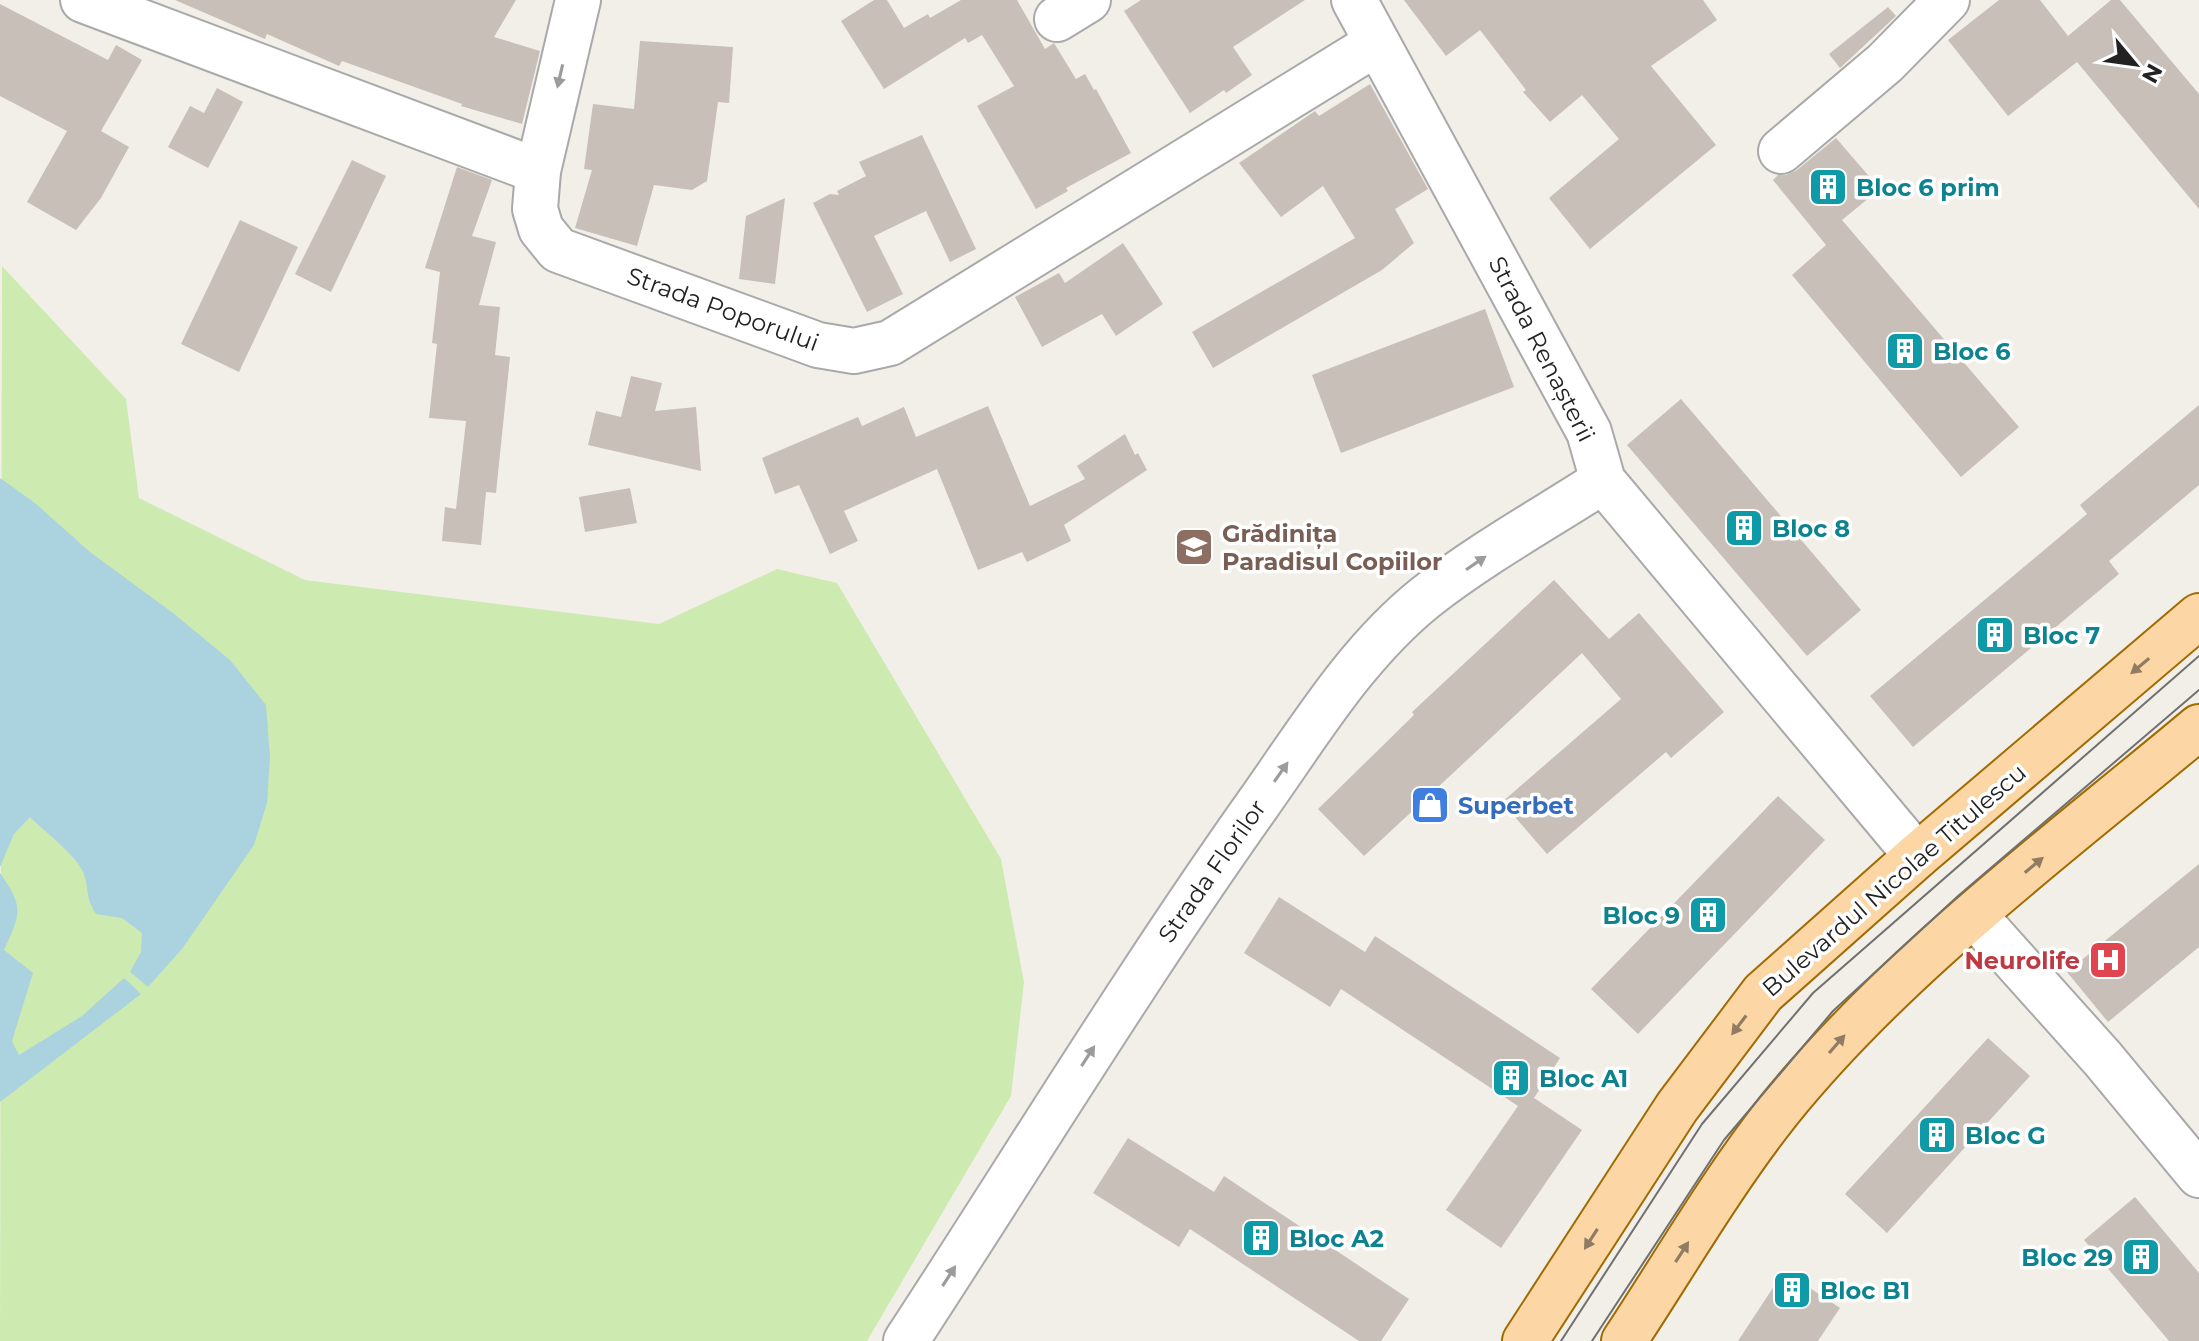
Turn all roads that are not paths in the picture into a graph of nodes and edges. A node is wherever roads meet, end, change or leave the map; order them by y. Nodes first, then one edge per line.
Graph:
1 (83, 0) edge
2 (578, 0) edge
3 (1354, 0) edge
4 (1947, 0) edge
5 (1377, 43) junction
6 (1781, 151) dead end
7 (538, 171) junction
8 (1603, 481) junction
9 (2199, 616) edge
10 (2199, 727) edge
11 (1917, 856) junction
12 (1974, 915) junction
13 (2199, 1175) edge
14 (906, 1341) edge
15 (1525, 1341) edge
16 (1624, 1341) edge

1 - 7 street
2 -> 7 street, Strada Poporului
3 - 5 street, Strada Renașterii
4 - 6 street
5 - 7 street, Strada Poporului
5 - 8 street, Strada Renașterii
8 - 11 street, Strada Renașterii
14 -> 8 street, Strada Florilor
9 -> 11 main road, Bulevardul Nicolae Titulescu
12 -> 10 main road
11 -> 15 main road, Bulevardul Nicolae Titulescu
12 - 13 street
16 -> 12 main road

